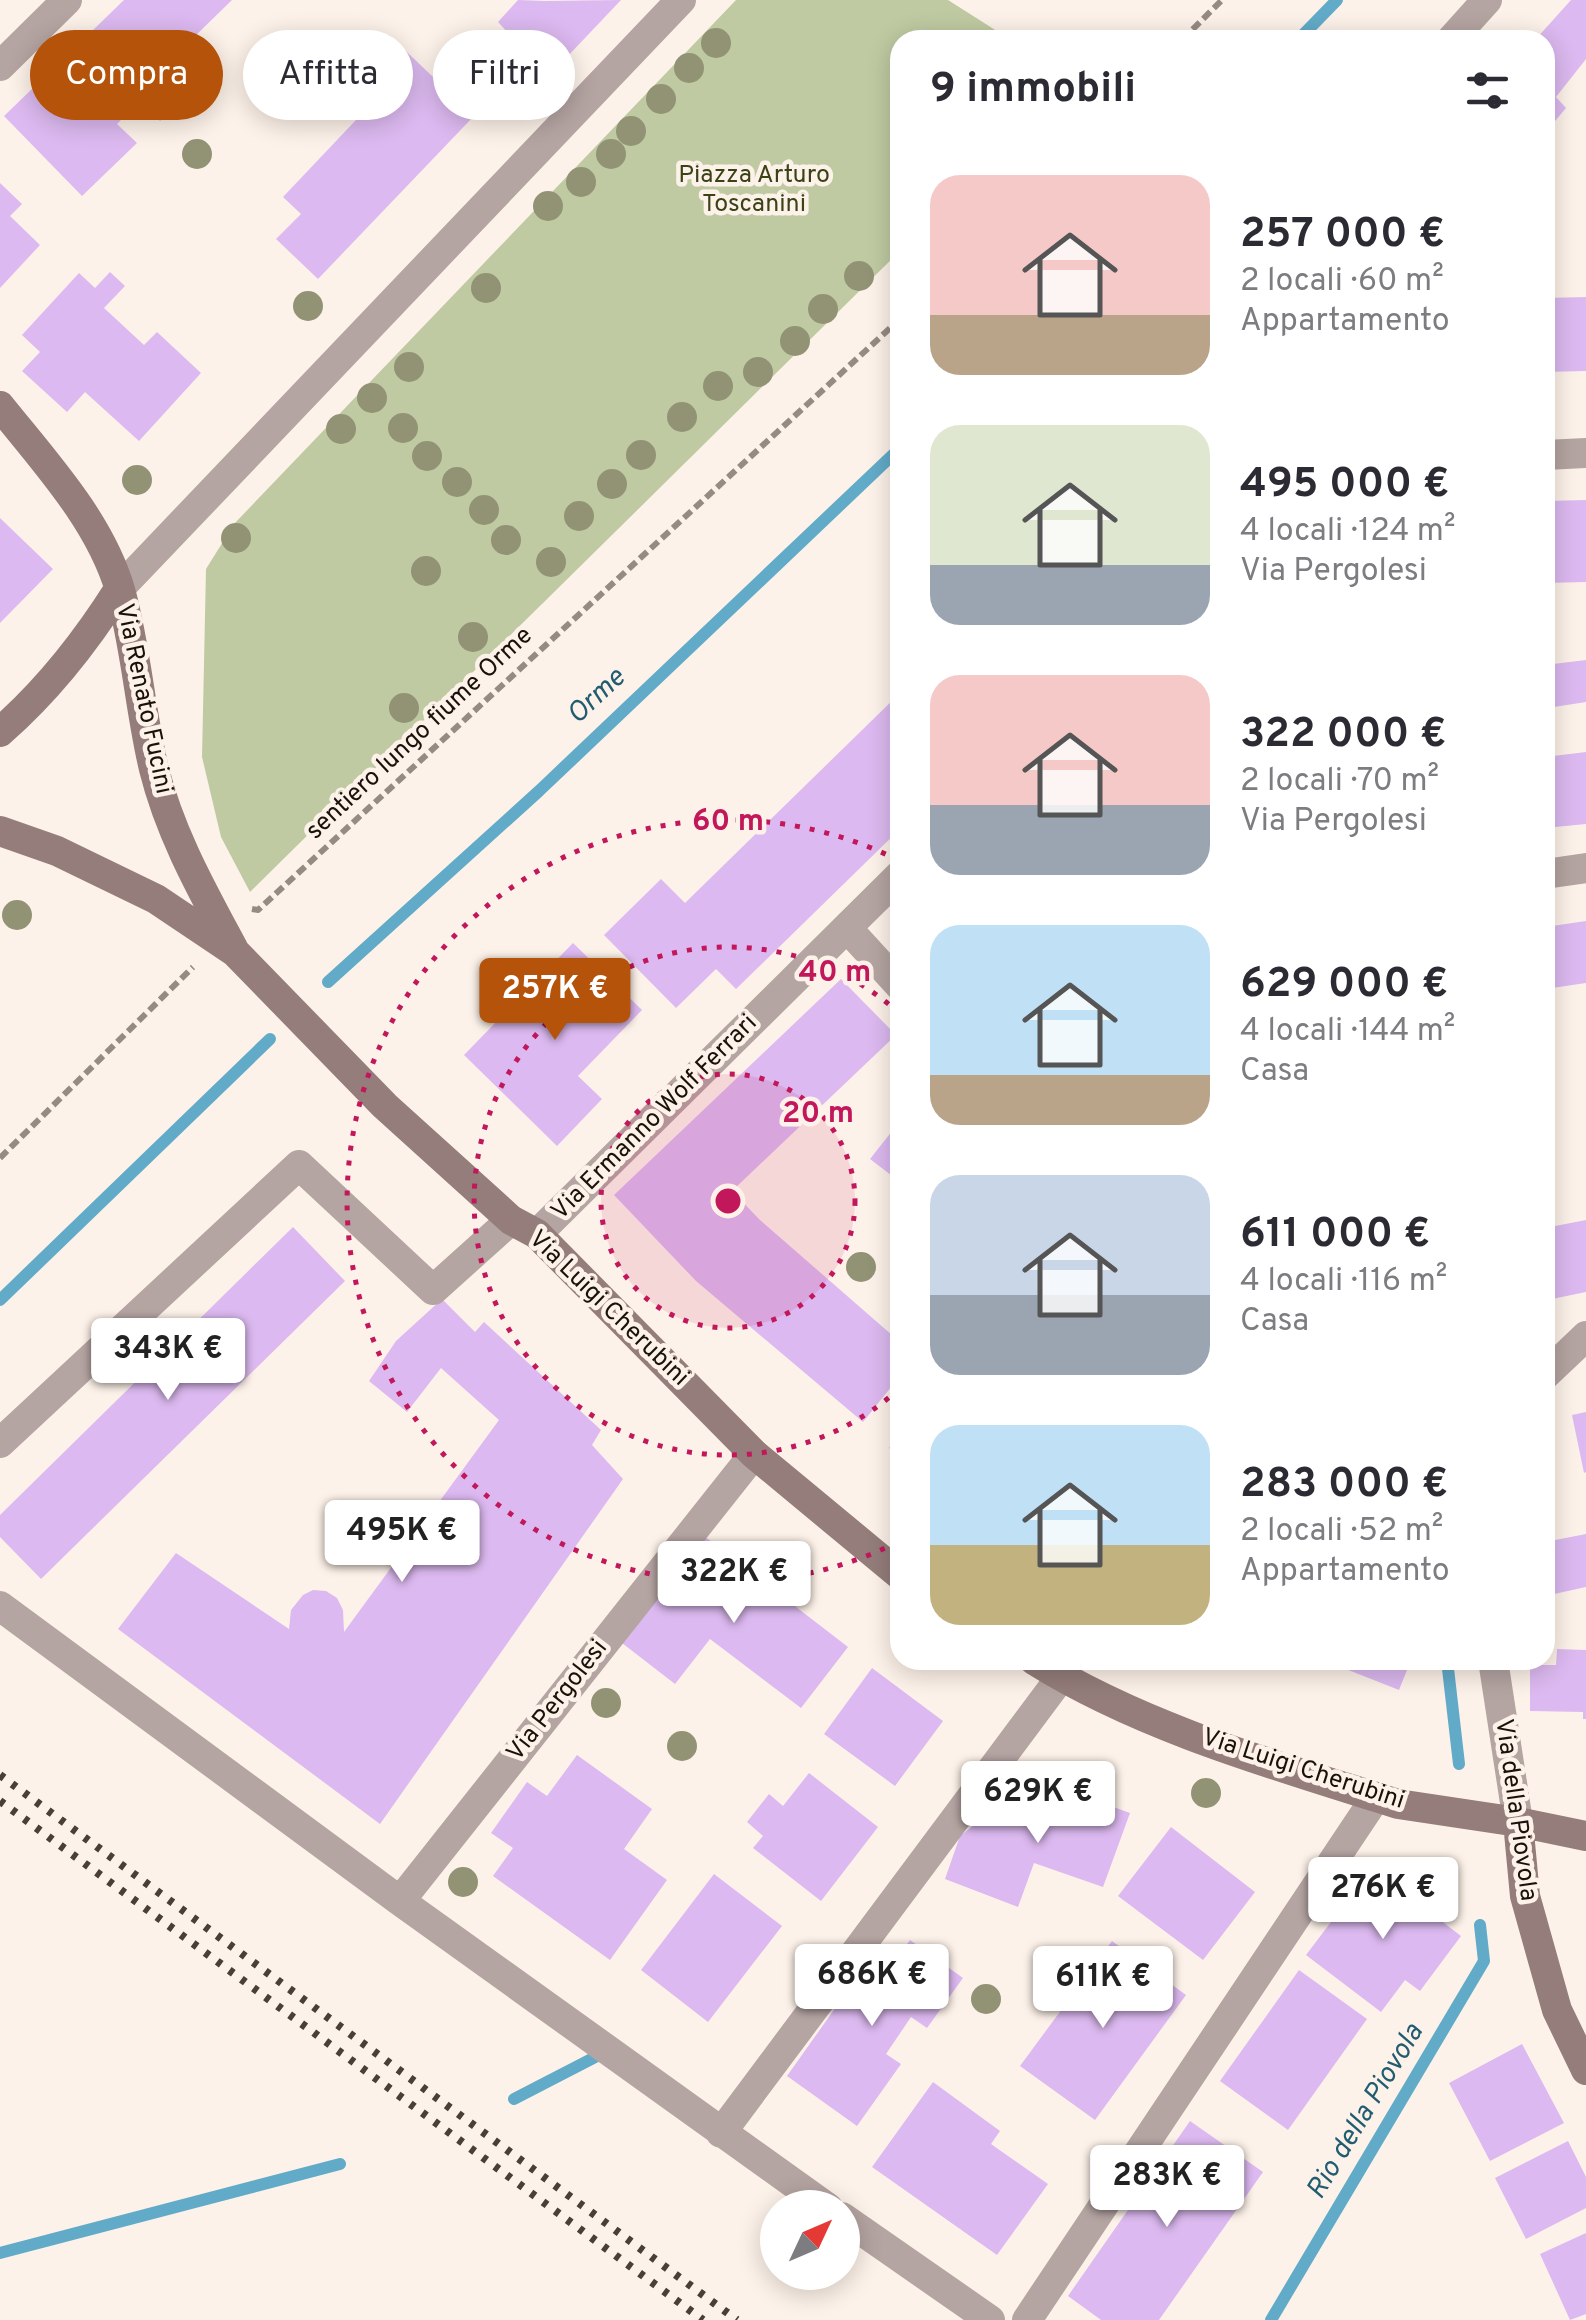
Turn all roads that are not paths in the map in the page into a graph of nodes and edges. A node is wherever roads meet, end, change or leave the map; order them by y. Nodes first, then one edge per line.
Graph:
1 (67, 0) edge
2 (681, 0) edge
3 (1486, 0) edge
4 (1459, 30) edge
5 (0, 66) edge
6 (0, 406) edge
7 (1586, 453) edge
8 (1555, 455) edge
9 (120, 588) junction
10 (0, 732) edge
11 (0, 831) edge
12 (1586, 868) edge
13 (1555, 873) edge
14 (890, 885) edge
15 (199, 913) junction
16 (847, 928) junction
17 (236, 952) joint
18 (890, 975) edge
19 (524, 1227) junction
20 (1583, 1337) edge
21 (1555, 1339) edge
22 (1555, 1364) edge
23 (0, 1444) edge
24 (754, 1454) junction
25 (890, 1567) edge
26 (0, 1606) edge
27 (1050, 1670) edge
28 (1495, 1670) edge
29 (1061, 1677) junction
30 (1376, 1797) junction
31 (1518, 1822) junction
32 (1586, 1836) edge
33 (400, 1901) junction
34 (1586, 2070) edge
35 (722, 2133) junction
36 (803, 2190) edge
37 (860, 2230) edge
38 (990, 2320) edge
39 (1027, 2320) edge

1 - 5 street
2 - 9 street
3 - 4 street
6 - 9 main road, Via Renato Fucini
7 - 8 street
9 - 10 main road
9 - 15 main road, Via Renato Fucini
11 - 15 main road
12 - 13 street
14 - 16 street, Via Ermanno Wolf Ferrari
15 - 17 main road, Via Renato Fucini
16 - 18 street
16 - 19 street, Via Ermanno Wolf Ferrari
17 - 19 main road, Via Luigi Cherubini
19 - 23 street, Via Ermanno Wolf Ferrari
19 - 24 main road, Via Luigi Cherubini
20 - 21 street
20 - 22 street
24 - 25 main road, Via Luigi Cherubini
24 - 33 street, Via Pergolesi
26 - 33 street
27 - 29 main road, Via Luigi Cherubini
28 - 31 street, Via della Piovola
29 - 30 main road, Via Luigi Cherubini
29 - 35 street
30 - 31 main road, Via Luigi Cherubini
30 - 39 street
31 - 32 main road, Via Luigi Cherubini
31 - 34 main road, Via della Piovola
33 - 35 street
35 - 36 street
37 - 38 street

